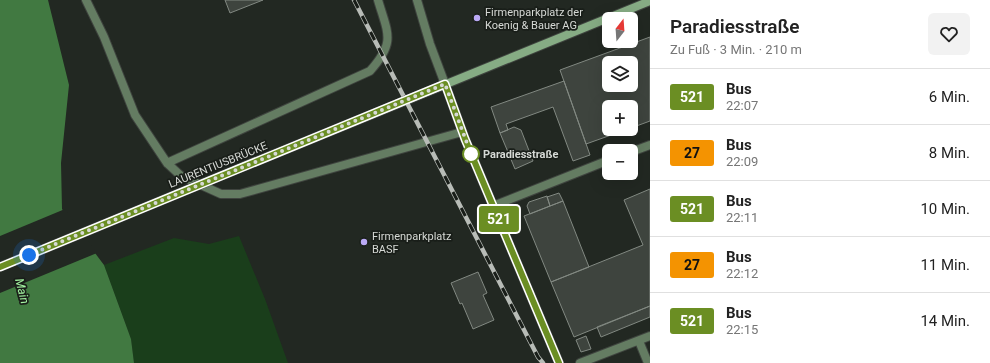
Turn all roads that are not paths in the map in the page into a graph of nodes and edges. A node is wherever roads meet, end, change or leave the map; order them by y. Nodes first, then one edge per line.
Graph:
1 (86, 0) edge
2 (378, 0) edge
3 (417, 0) edge
4 (650, 1) edge
5 (445, 84) junction
6 (462, 132) junction
7 (650, 145) edge
8 (638, 149) edge
9 (602, 163) edge
10 (167, 164) junction
11 (493, 206) junction
12 (0, 267) edge
13 (650, 336) edge
14 (639, 341) junction
15 (559, 363) edge
16 (580, 363) edge
17 (648, 363) edge

1 - 10 street
2 - 10 street
3 - 5 street
4 - 5 main road, LAURENTIUSBRÜCKE
5 - 6 street
5 - 12 main road, LAURENTIUSBRÜCKE, bridge
6 - 10 street
6 - 11 street
7 - 8 street
9 - 11 street
11 - 15 street
13 - 14 street
14 - 16 street
14 - 17 street

